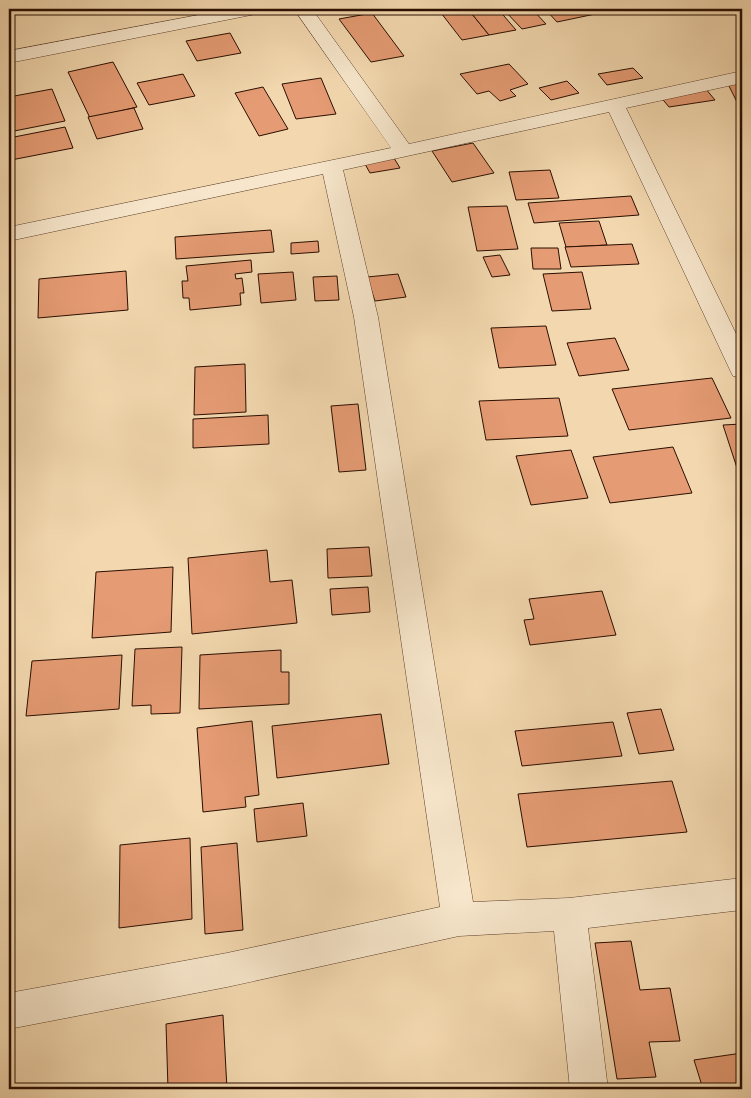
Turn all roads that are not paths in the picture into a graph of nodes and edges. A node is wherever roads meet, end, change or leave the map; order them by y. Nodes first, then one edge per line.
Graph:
1 (256, 9) edge
2 (303, 9) edge
3 (196, 15) edge
4 (9, 58) edge
5 (742, 77) edge
6 (615, 105) junction
7 (404, 151) junction
8 (332, 166) junction
9 (9, 234) edge
10 (742, 370) edge
11 (742, 894) edge
12 (569, 914) junction
13 (459, 919) junction
14 (9, 1012) edge
15 (589, 1089) edge

1 - 3 street
2 - 7 street
3 - 4 street
5 - 6 street
6 - 7 street
6 - 10 street
7 - 8 street
8 - 9 street
8 - 13 street
11 - 12 street
12 - 13 street
12 - 15 street
13 - 14 street

